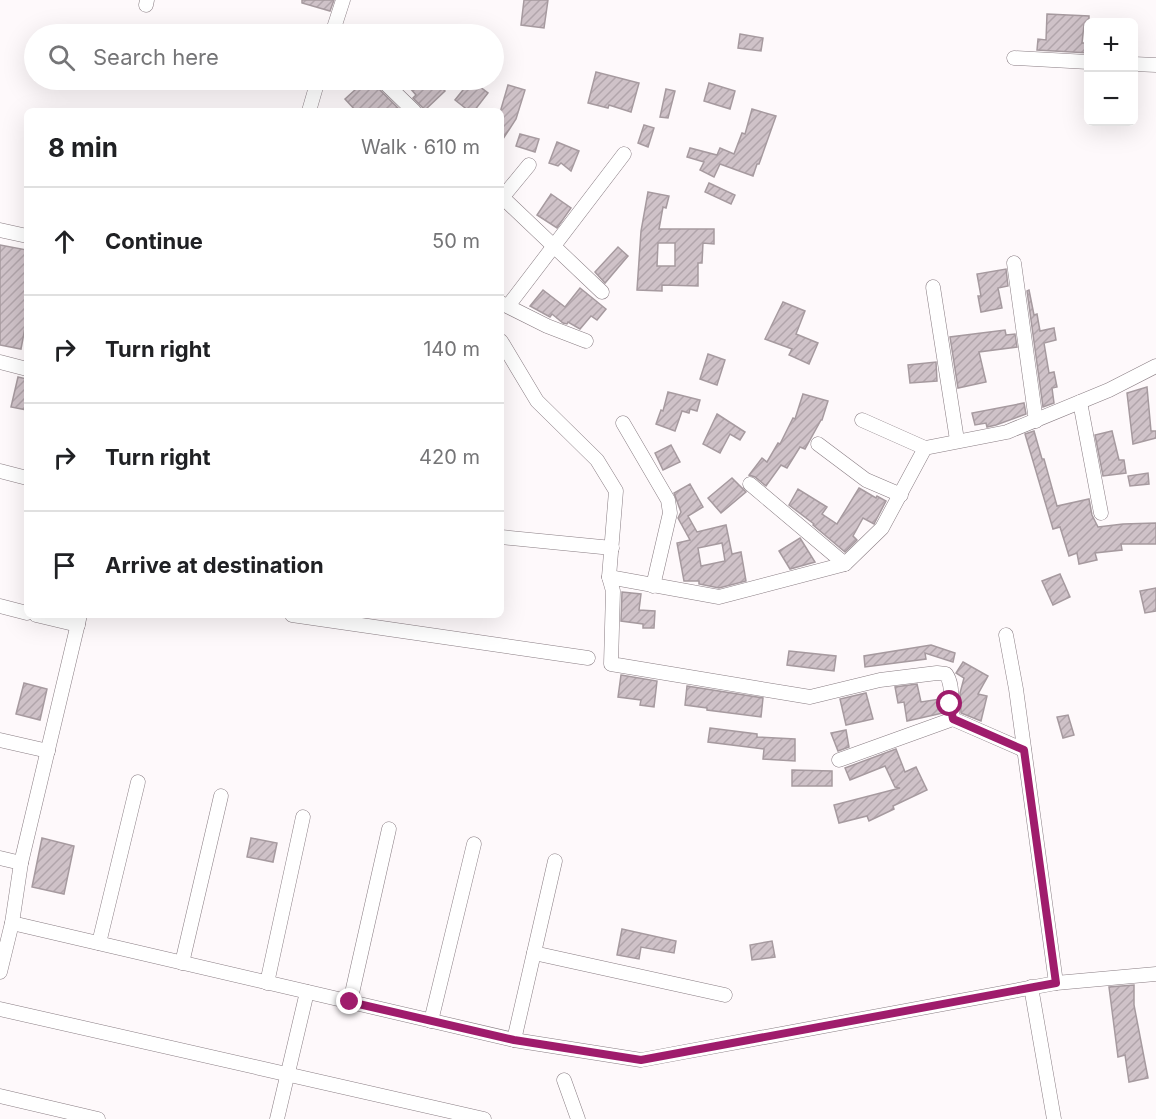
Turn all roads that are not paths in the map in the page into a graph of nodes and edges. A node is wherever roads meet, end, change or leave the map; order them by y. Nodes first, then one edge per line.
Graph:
1 (343, 0) edge
2 (335, 24) edge
3 (1014, 58) dead end
4 (1084, 62) edge
5 (1138, 64) edge
6 (1156, 65) edge
7 (315, 90) edge
8 (392, 90) edge
9 (310, 108) edge
10 (411, 108) edge
11 (624, 154) dead end
12 (529, 165) dead end
13 (504, 194) edge
14 (504, 200) edge
15 (0, 230) edge
16 (24, 235) edge
17 (554, 246) junction
18 (1014, 263) dead end
19 (933, 287) dead end
20 (602, 292) dead end
21 (504, 305) edge
22 (586, 341) dead end
23 (504, 346) edge
24 (0, 363) edge
25 (1156, 366) edge
26 (24, 368) edge
27 (1080, 402) junction
28 (862, 420) dead end
29 (1036, 421) junction
30 (623, 423) dead end
31 (957, 441) junction
32 (818, 444) dead end
33 (925, 448) junction
34 (0, 471) edge
35 (24, 477) edge
36 (750, 484) dead end
37 (901, 495) junction
38 (1101, 513) dead end
39 (504, 537) edge
40 (612, 548) junction
41 (845, 564) junction
42 (609, 577) junction
43 (653, 586) junction
44 (0, 606) edge
45 (24, 612) edge
46 (62, 618) edge
47 (313, 618) edge
48 (79, 620) edge
49 (1006, 635) dead end
50 (588, 658) dead end
51 (953, 719) junction
52 (0, 740) edge
53 (1024, 750) junction
54 (48, 751) junction
55 (839, 759) dead end
56 (138, 782) dead end
57 (221, 796) dead end
58 (303, 817) dead end
59 (390, 829) dead end
60 (474, 844) dead end
61 (0, 858) edge
62 (555, 861) dead end
63 (21, 863) junction
64 (12, 923) junction
65 (99, 944) junction
66 (534, 953) junction
67 (182, 963) junction
68 (0, 972) edge
69 (1156, 974) edge
70 (267, 982) junction
71 (1056, 983) junction
72 (1031, 987) junction
73 (307, 992) junction
74 (725, 995) dead end
75 (350, 1002) junction
76 (0, 1009) edge
77 (431, 1021) junction
78 (514, 1040) junction
79 (287, 1074) junction
80 (564, 1080) dead end
81 (0, 1096) edge
82 (98, 1119) edge
83 (277, 1119) edge
84 (484, 1119) edge
85 (578, 1119) edge
86 (1054, 1119) edge

1 - 2 street
3 - 4 street
5 - 6 street
7 - 9 street
8 - 10 street
11 - 17 street
12 - 13 street
14 - 17 street
15 - 16 street
17 - 20 street
17 - 21 street
18 - 29 street
19 - 31 street
21 - 22 street
23 - 40 street
24 - 26 street
25 - 27 street
27 - 29 street
27 - 38 street
28 - 33 street
29 - 31 street
30 - 43 street
31 - 33 street
32 - 37 street
33 - 37 street
34 - 35 street
36 - 41 street
37 - 41 street
39 - 40 street
40 - 42 street
41 - 43 street
42 - 43 street
42 - 51 street
44 - 45 street
46 - 48 street
47 - 50 street
48 - 54 street
49 - 53 street
51 - 53 street
51 - 55 street
52 - 54 street
53 - 71 street
54 - 63 street
56 - 65 street
57 - 67 street
58 - 70 street
59 - 75 street
60 - 77 street
61 - 63 street
62 - 66 street
63 - 64 street
64 - 65 street
64 - 68 street
65 - 67 street
66 - 74 street
66 - 78 street
67 - 70 street
69 - 71 street
70 - 73 street
71 - 72 street
72 - 78 street
72 - 86 street
73 - 75 street
73 - 79 street
75 - 77 street
76 - 79 street
77 - 78 street
79 - 83 street
79 - 84 street
80 - 85 street
81 - 82 street

